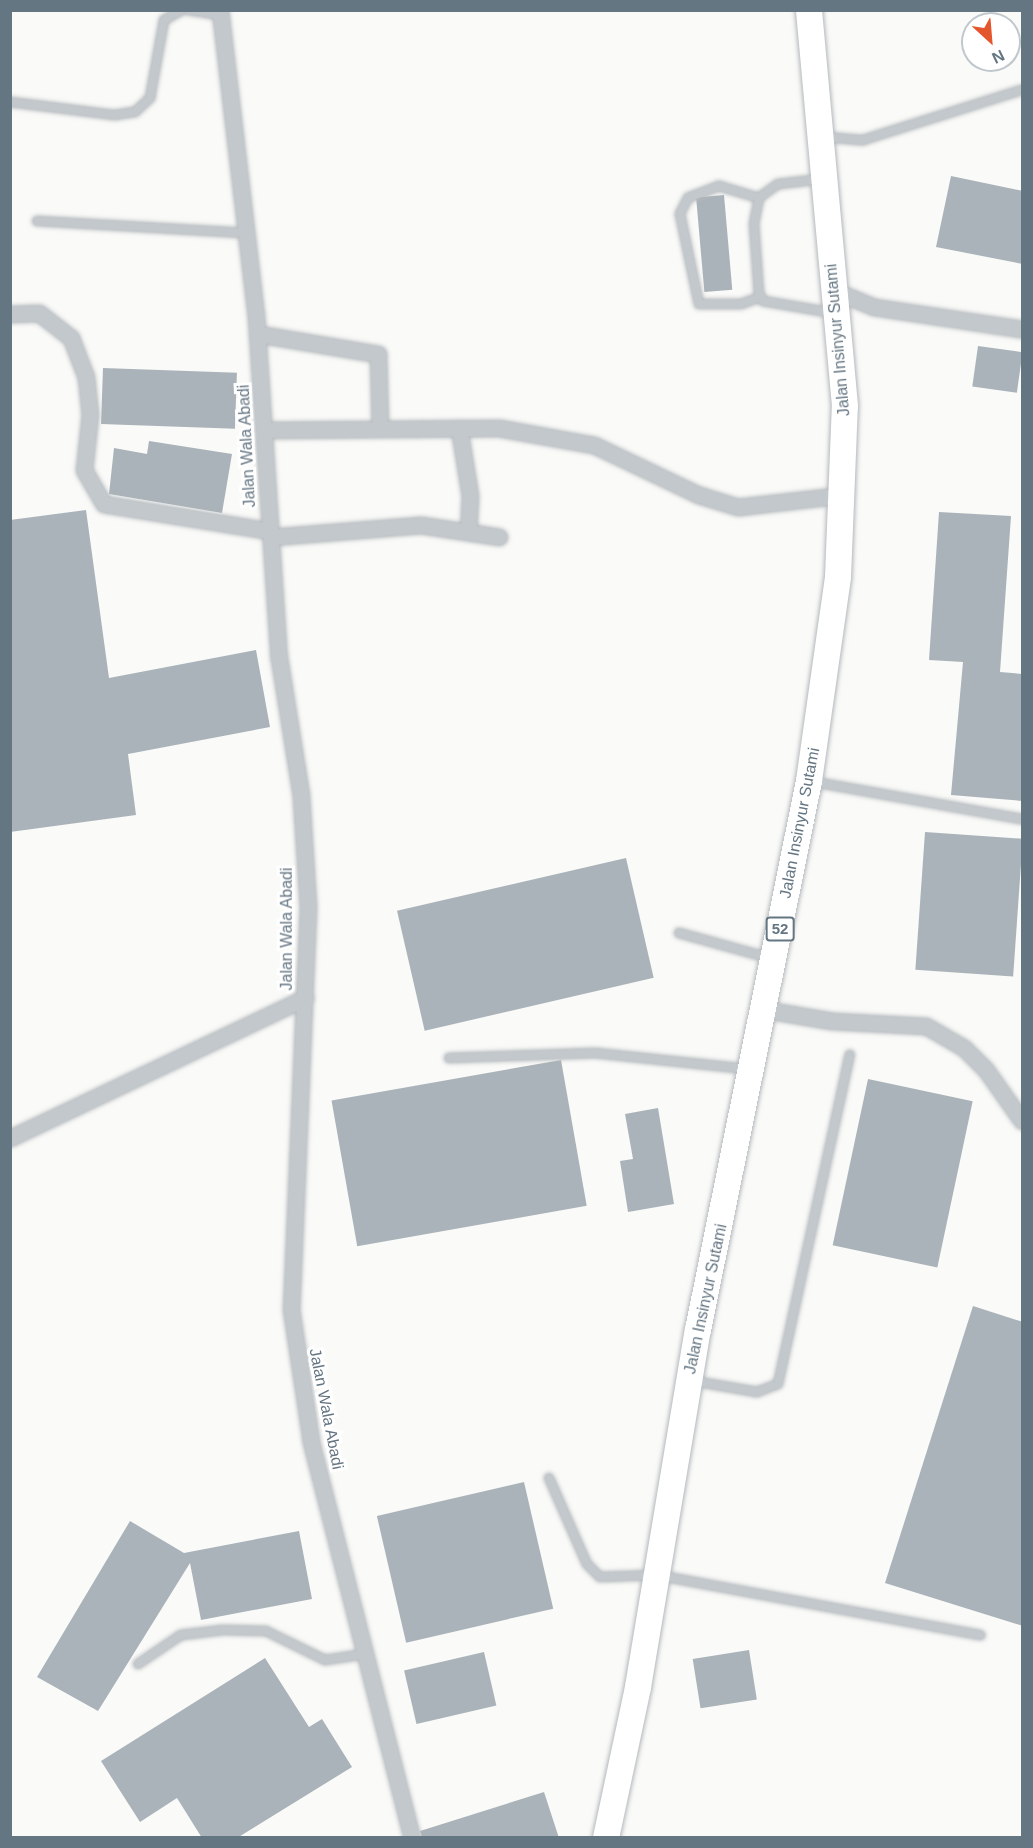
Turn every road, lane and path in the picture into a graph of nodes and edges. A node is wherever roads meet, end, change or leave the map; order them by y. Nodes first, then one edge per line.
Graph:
1 (182, 10) edge
2 (188, 10) edge
3 (809, 10) edge
4 (220, 13) edge
5 (1023, 90) edge
6 (10, 102) edge
7 (822, 136) junction
8 (828, 178) junction
9 (759, 198) junction
10 (37, 221) dead end
11 (246, 232) junction
12 (760, 297) junction
13 (833, 302) junction
14 (10, 314) edge
15 (1023, 329) edge
16 (258, 334) junction
17 (459, 428) junction
18 (380, 429) junction
19 (266, 430) junction
20 (843, 495) junction
21 (468, 529) junction
22 (270, 534) junction
23 (500, 537) dead end
24 (809, 781) junction
25 (1023, 819) edge
26 (679, 933) dead end
27 (774, 960) junction
28 (305, 998) junction
29 (767, 1010) junction
30 (850, 1055) dead end
31 (450, 1058) dead end
32 (754, 1070) junction
33 (1023, 1121) edge
34 (10, 1138) edge
35 (689, 1381) junction
36 (549, 1478) dead end
37 (656, 1575) junction
38 (980, 1635) dead end
39 (367, 1654) junction
40 (138, 1664) dead end
41 (412, 1838) edge
42 (606, 1838) edge

1 - 6 lane
2 - 4 lane
3 - 7 highway, Jalan Insinyur Sutami / 52
4 - 11 street, Jalan Wala Abadi
5 - 7 lane
7 - 8 highway, Jalan Insinyur Sutami / 52
8 - 9 lane
8 - 13 highway, Jalan Insinyur Sutami / 52
9 - 12 lane
9 - 12 lane
10 - 11 lane
11 - 16 street, Jalan Wala Abadi
12 - 13 lane
13 - 15 street
13 - 20 highway, Jalan Insinyur Sutami / 52
14 - 22 street
16 - 18 street
16 - 19 street, Jalan Wala Abadi
17 - 18 street
17 - 20 street
17 - 21 street
18 - 19 street
19 - 22 street, Jalan Wala Abadi
20 - 24 highway, Jalan Insinyur Sutami / 52
21 - 22 street
21 - 23 street
22 - 28 street, Jalan Wala Abadi
24 - 25 lane
24 - 27 highway, Jalan Insinyur Sutami / 52
26 - 27 lane
27 - 29 highway, Jalan Insinyur Sutami / 52
28 - 34 street
28 - 39 street, Jalan Wala Abadi
29 - 32 highway, Jalan Insinyur Sutami / 52
29 - 33 street
30 - 35 lane
31 - 32 lane
32 - 35 highway, Jalan Insinyur Sutami / 52
35 - 37 highway, Jalan Insinyur Sutami / 52
36 - 37 lane
37 - 38 lane
37 - 42 highway, Jalan Insinyur Sutami / 52
39 - 40 lane
39 - 41 street, Jalan Wala Abadi

